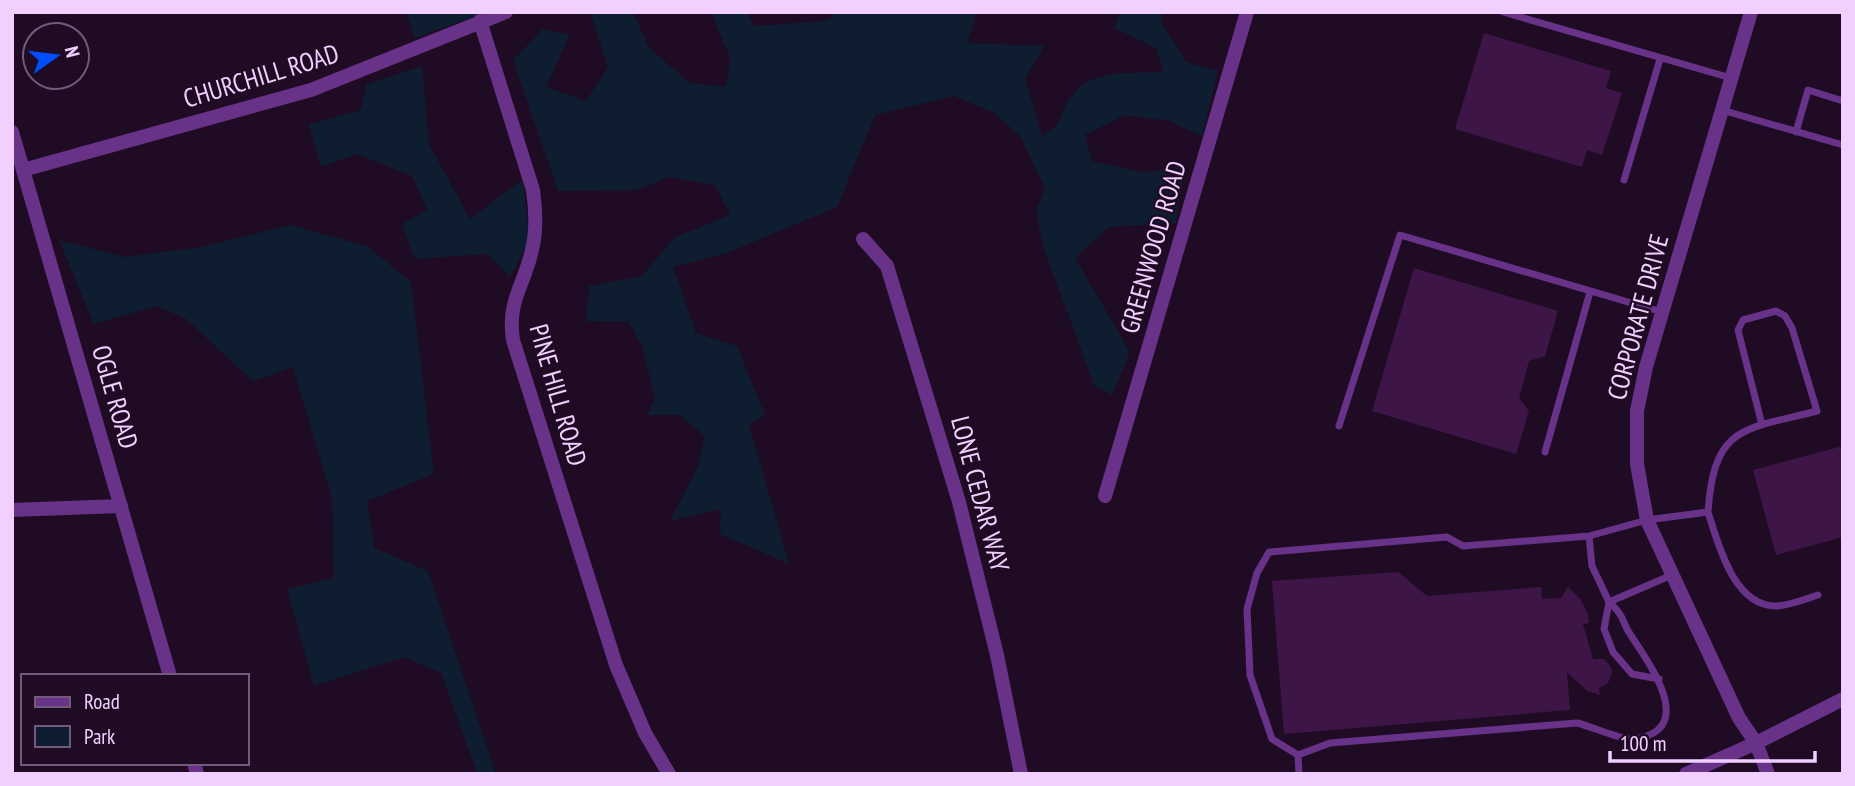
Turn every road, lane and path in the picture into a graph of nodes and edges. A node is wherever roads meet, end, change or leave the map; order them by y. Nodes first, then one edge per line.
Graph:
1 (506, 12) edge
2 (1247, 12) edge
3 (1503, 12) edge
4 (1751, 12) edge
5 (480, 21) junction
6 (1660, 59) junction
7 (1732, 78) junction
8 (1843, 101) edge
9 (1723, 110) junction
10 (12, 132) edge
11 (1796, 132) junction
12 (1843, 145) edge
13 (23, 170) junction
14 (1624, 180) dead end
15 (863, 239) dead end
16 (1590, 292) junction
17 (1663, 312) junction
18 (1762, 425) junction
19 (1339, 426) dead end
20 (1545, 452) dead end
21 (1105, 496) dead end
22 (121, 506) junction
23 (12, 510) edge
24 (1708, 512) junction
25 (1647, 520) junction
26 (1589, 536) junction
27 (1673, 574) junction
28 (1818, 595) dead end
29 (1609, 602) junction
30 (169, 674) edge
31 (1659, 679) junction
32 (1843, 699) edge
33 (1756, 743) junction
34 (1298, 755) junction
35 (669, 774) edge
36 (1021, 774) edge
37 (1299, 774) edge
38 (1686, 774) edge
39 (1768, 774) edge

1 - 5 street, CHURCHILL ROAD
2 - 21 street, GREENWOOD ROAD
3 - 6 lane
4 - 7 street, CORPORATE DRIVE
5 - 13 street, CHURCHILL ROAD
5 - 35 street, PINE HILL ROAD
6 - 7 lane
6 - 14 lane
7 - 9 street, CORPORATE DRIVE
8 - 11 lane
9 - 11 lane
9 - 17 street, CORPORATE DRIVE
10 - 13 street, OGLE ROAD
11 - 12 lane
13 - 22 street, OGLE ROAD
15 - 36 street, LONE CEDAR WAY
16 - 17 lane
16 - 19 lane
16 - 20 lane
17 - 25 street, CORPORATE DRIVE
18 - 18 lane
18 - 24 lane
22 - 23 street
22 - 30 street, OGLE ROAD
24 - 25 lane
24 - 28 lane
25 - 26 lane
25 - 27 street, CORPORATE DRIVE
26 - 29 lane
26 - 34 lane
27 - 29 lane
27 - 33 street, CORPORATE DRIVE
29 - 31 lane
29 - 31 lane
31 - 34 lane
32 - 33 street
33 - 38 street
33 - 39 street, CORPORATE DRIVE
34 - 37 lane

